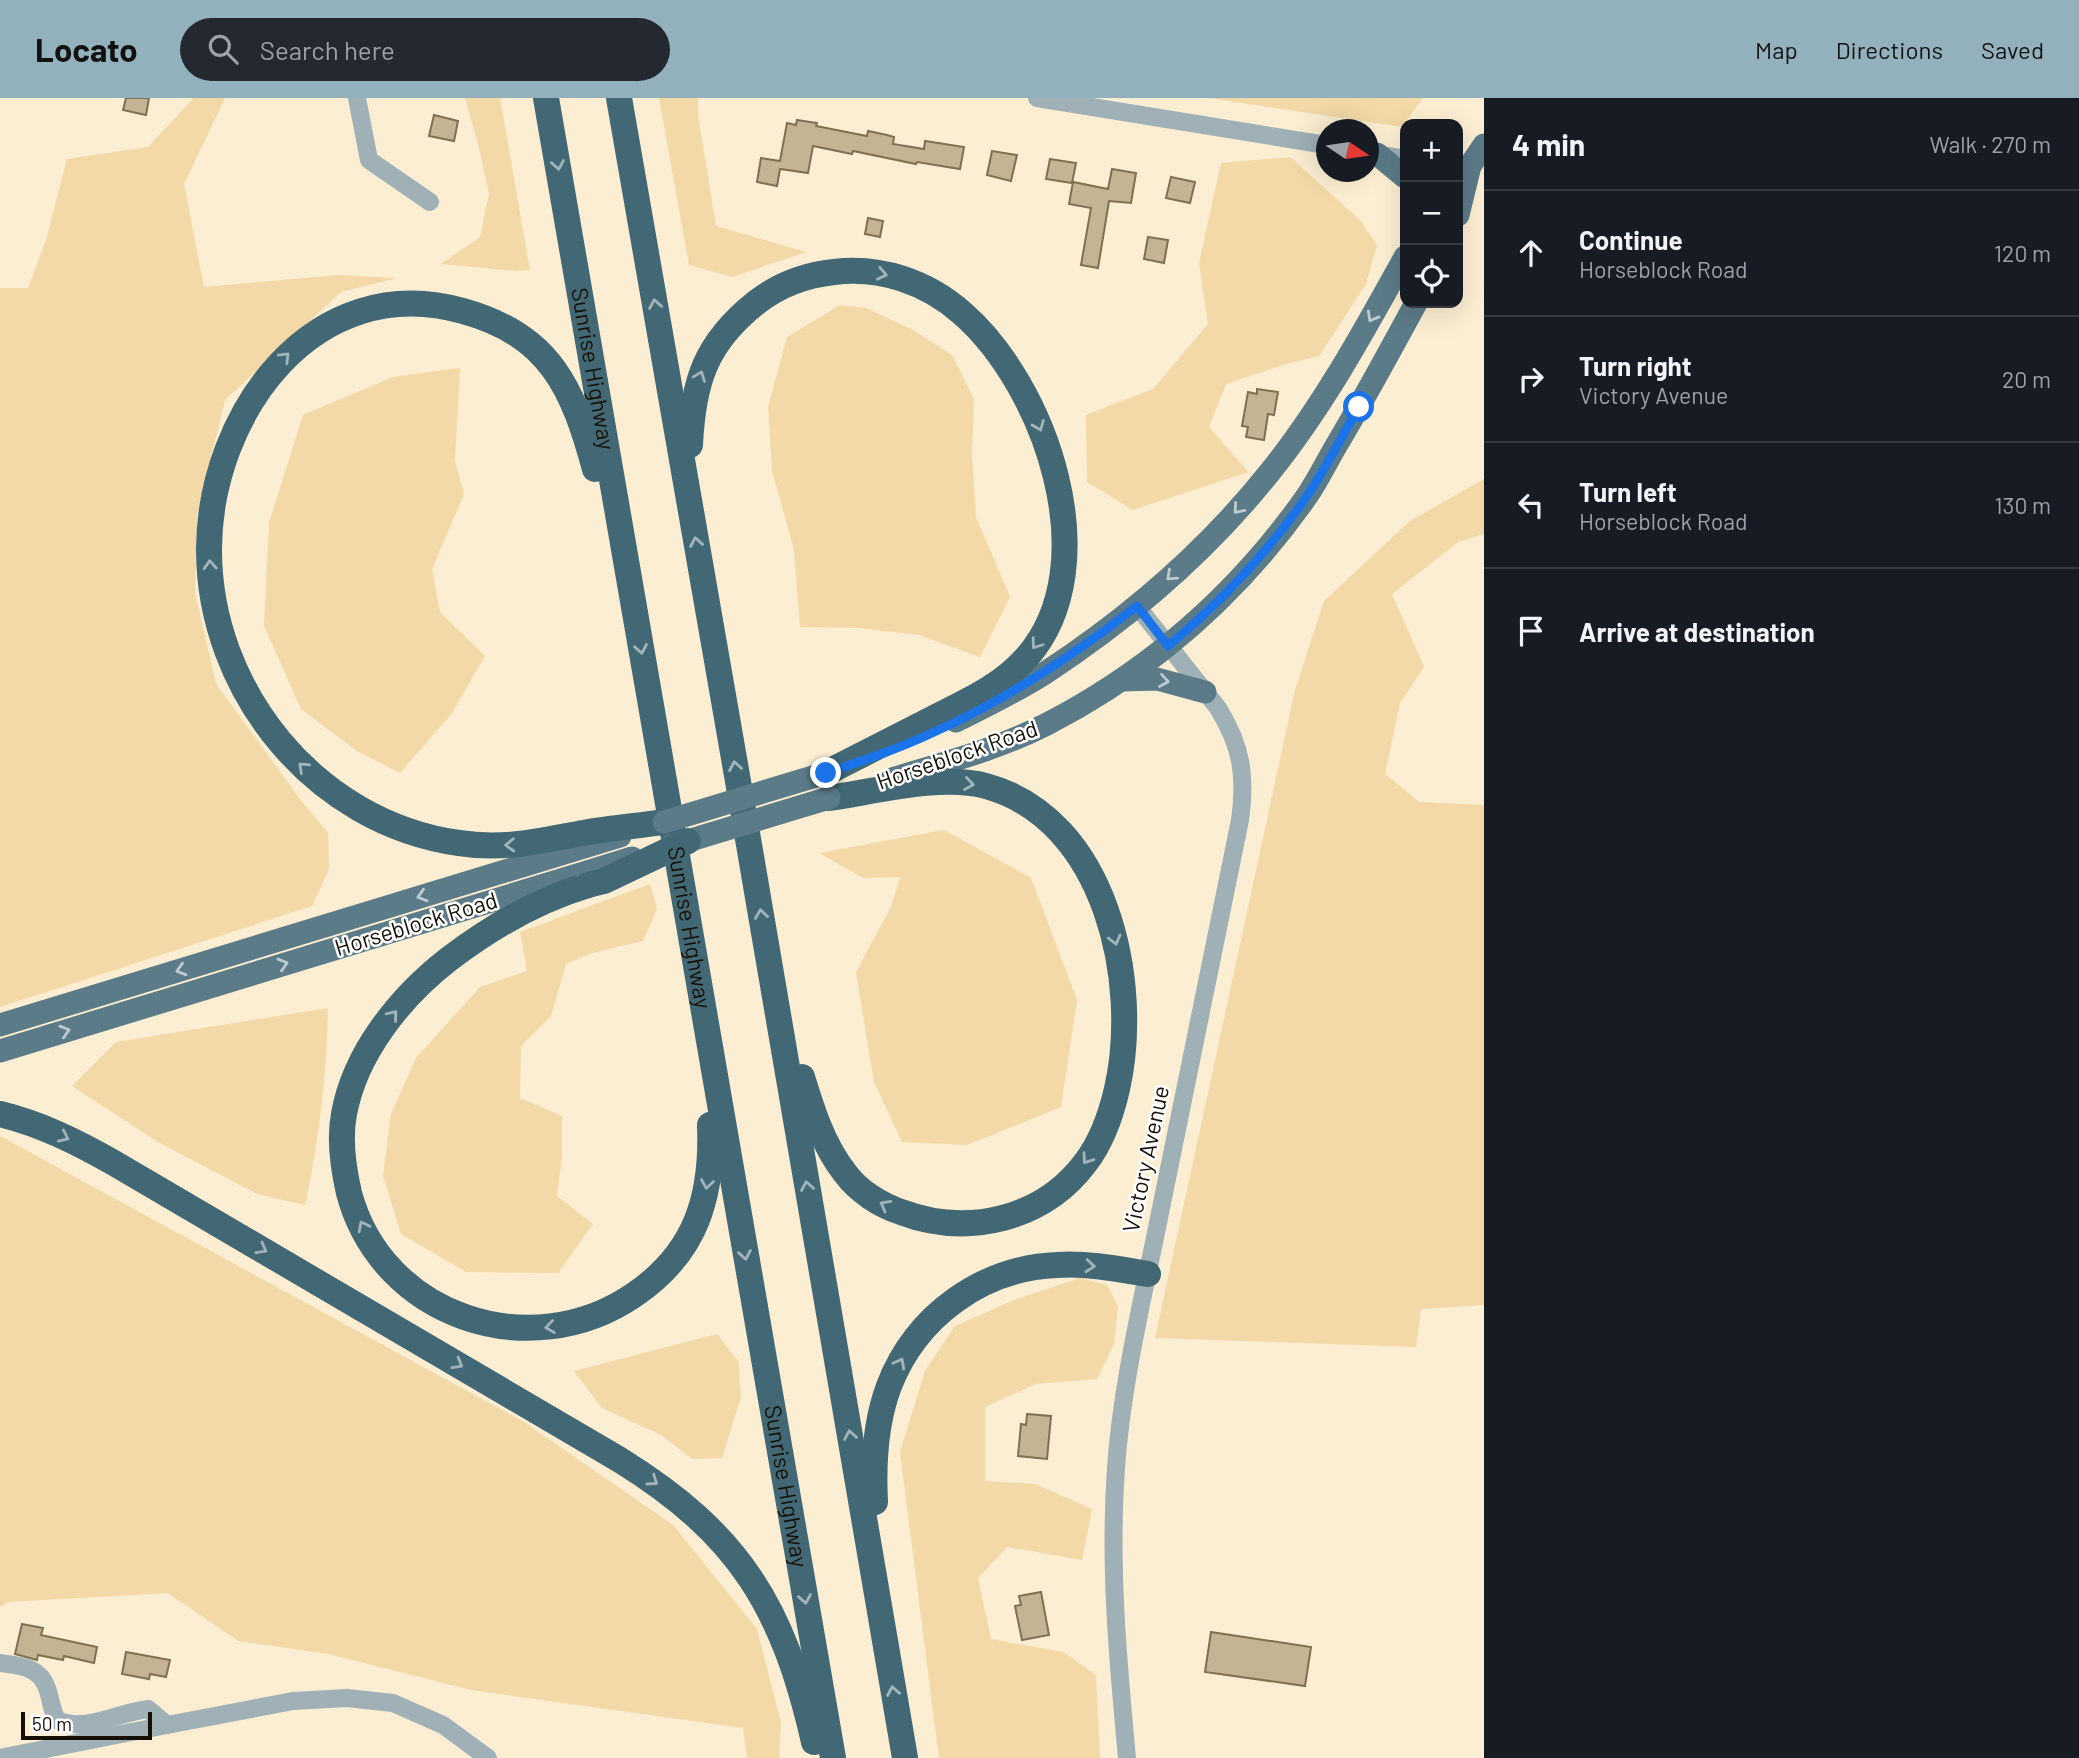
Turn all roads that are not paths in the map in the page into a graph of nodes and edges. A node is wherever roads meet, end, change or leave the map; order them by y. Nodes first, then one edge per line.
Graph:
1 (357, 98) edge
2 (546, 98) edge
3 (620, 98) edge
4 (1037, 98) edge
5 (1316, 143) edge
6 (1484, 145) edge
7 (1379, 154) edge
8 (1379, 158) edge
9 (1400, 158) edge
10 (1400, 173) edge
11 (1467, 173) edge
12 (1463, 192) edge
13 (430, 202) dead end
14 (1400, 266) edge
15 (1413, 308) edge
16 (687, 492) junction
17 (629, 582) junction
18 (1137, 606) junction
19 (1168, 646) junction
20 (1122, 680) junction
21 (1206, 692) junction
22 (828, 786) junction
23 (664, 822) joint
24 (579, 841) junction
25 (688, 841) joint
26 (587, 878) junction
27 (768, 957) junction
28 (700, 994) junction
29 (0, 1025) edge
30 (0, 1051) edge
31 (0, 1114) edge
32 (1148, 1274) junction
33 (878, 1598) junction
34 (0, 1663) edge
35 (167, 1725) junction
36 (0, 1758) edge
37 (488, 1758) edge
38 (818, 1758) edge
39 (833, 1758) edge
40 (905, 1758) edge
41 (1127, 1758) edge

1 - 13 street
2 -> 17 highway, Sunrise Highway
16 -> 3 highway
4 - 5 street
6 - 11 main road
7 - 9 street
8 - 10 main road
11 - 12 main road
14 -> 18 main road, Horseblock Road
15 - 19 main road, Horseblock Road
16 -> 22 highway
27 -> 16 highway
24 -> 17 highway
17 -> 28 highway, Sunrise Highway
18 - 19 street, Victory Avenue
18 - 22 main road, Horseblock Road
19 - 20 main road, Horseblock Road
19 - 21 street, Victory Avenue
20 -> 21 main road
20 - 22 main road, Horseblock Road
21 - 32 street, Victory Avenue
22 - 23 main road, Horseblock Road, bridge
22 - 25 main road, Horseblock Road, bridge
22 -> 27 highway
23 - 24 highway
24 -> 29 main road, Horseblock Road
25 - 26 highway, bridge
28 -> 26 highway
30 -> 26 main road, Horseblock Road
33 -> 27 highway
28 -> 39 highway, Sunrise Highway
31 -> 38 highway
33 -> 32 highway
32 - 41 street, Victory Avenue
40 -> 33 highway
34 - 35 street
35 - 36 street
35 - 37 street

